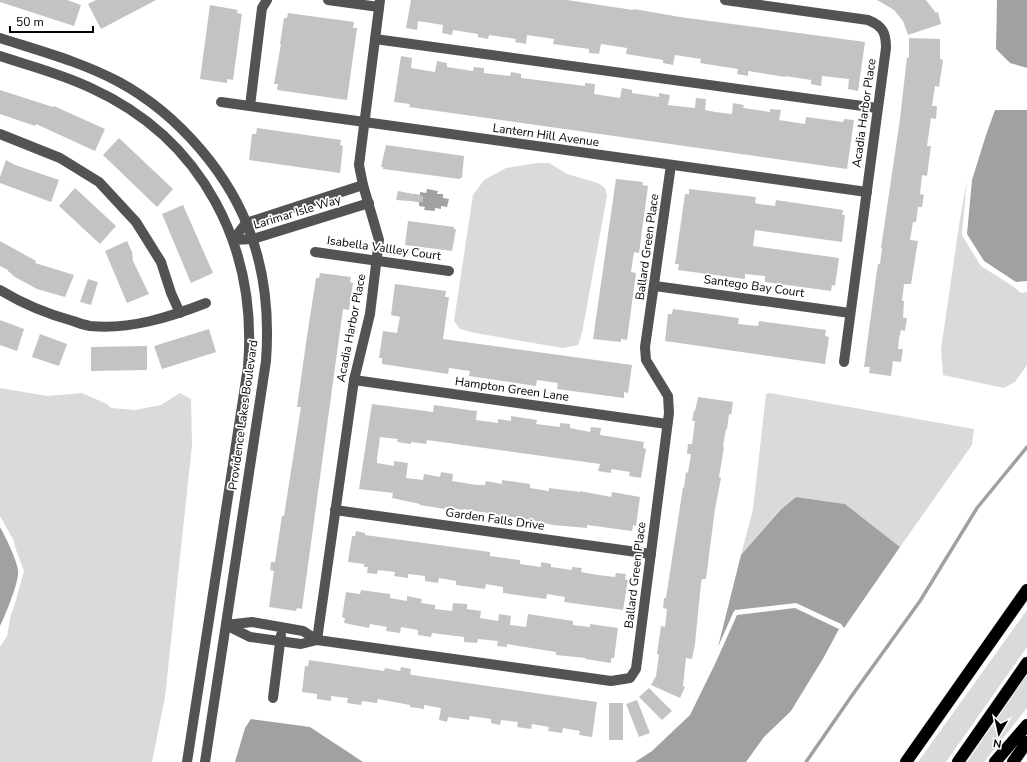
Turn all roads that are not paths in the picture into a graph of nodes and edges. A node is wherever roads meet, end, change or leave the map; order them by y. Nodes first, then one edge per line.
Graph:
1 (268, 0) edge
2 (328, 0) edge
3 (725, 0) edge
4 (380, 4) edge
5 (0, 38) edge
6 (375, 39) junction
7 (0, 56) edge
8 (221, 102) dead end
9 (250, 106) junction
10 (877, 108) junction
11 (364, 122) junction
12 (0, 134) edge
13 (671, 165) junction
14 (363, 185) junction
15 (867, 192) junction
16 (328, 196) junction
17 (369, 203) junction
18 (335, 213) junction
19 (246, 223) junction
20 (253, 239) junction
21 (233, 240) junction
22 (315, 252) dead end
23 (377, 260) junction
24 (449, 271) dead end
25 (655, 286) junction
26 (0, 290) edge
27 (206, 303) dead end
28 (850, 312) junction
29 (180, 313) junction
30 (844, 362) dead end
31 (354, 380) junction
32 (667, 424) junction
33 (335, 510) junction
34 (651, 554) junction
35 (1027, 590) edge
36 (208, 623) junction
37 (226, 626) junction
38 (282, 628) junction
39 (317, 640) junction
40 (280, 641) junction
41 (1027, 663) edge
42 (273, 698) dead end
43 (1027, 725) edge
44 (1027, 742) edge
45 (187, 762) edge
46 (205, 762) edge
47 (906, 762) edge
48 (958, 762) edge
49 (995, 762) edge
50 (1013, 762) edge

1 - 9 street
2 - 4 street
3 - 10 street, Acadia Harbor Place
4 - 6 street, Acadia Harbor Place
5 - 19 street, Providence Lakes Boulevard
6 - 10 street
6 - 11 street, Acadia Harbor Place
7 - 21 street, Providence Lakes Boulevard
8 - 9 street, Lantern Hill Avenue
9 - 11 street, Lantern Hill Avenue
10 - 15 street, Acadia Harbor Place
11 - 13 street, Lantern Hill Avenue
11 - 14 street, Acadia Harbor Place
12 - 29 street
13 - 15 street, Lantern Hill Avenue
13 - 25 street, Ballard Green Place
14 - 16 street, Larimar Isle Way
14 - 17 street, Acadia Harbor Place
15 - 28 street, Acadia Harbor Place
16 - 18 street
16 - 19 street, Larimar Isle Way
17 - 18 street, Larimar Isle Way
17 - 23 street, Acadia Harbor Place
18 - 20 street, Larimar Isle Way
19 - 20 street, Providence Lakes Boulevard
19 - 21 street, Larimar Isle Way
20 - 21 street, Larimar Isle Way
20 - 37 street, Providence Lakes Boulevard
21 - 36 street, Providence Lakes Boulevard
22 - 23 street, Isabella Vallley Court
23 - 24 street, Isabella Vallley Court
23 - 31 street, Acadia Harbor Place
25 - 28 street, Santego Bay Court
25 - 32 street, Ballard Green Place
26 - 29 street
27 - 29 street
28 - 30 street, Acadia Harbor Place
31 - 32 street, Hampton Green Lane
31 - 33 street, Acadia Harbor Place
32 - 34 street, Ballard Green Place
33 - 34 street, Garden Falls Drive
33 - 39 street, Acadia Harbor Place
34 - 39 street, Ballard Green Place
35 - 47 highway
36 - 37 street
36 - 45 street, Providence Lakes Boulevard
37 - 38 street
37 - 40 street
37 - 46 street, Providence Lakes Boulevard
38 - 39 street
38 - 40 street
39 - 40 street
40 - 42 street
41 - 48 highway
43 - 49 highway
44 - 50 highway

